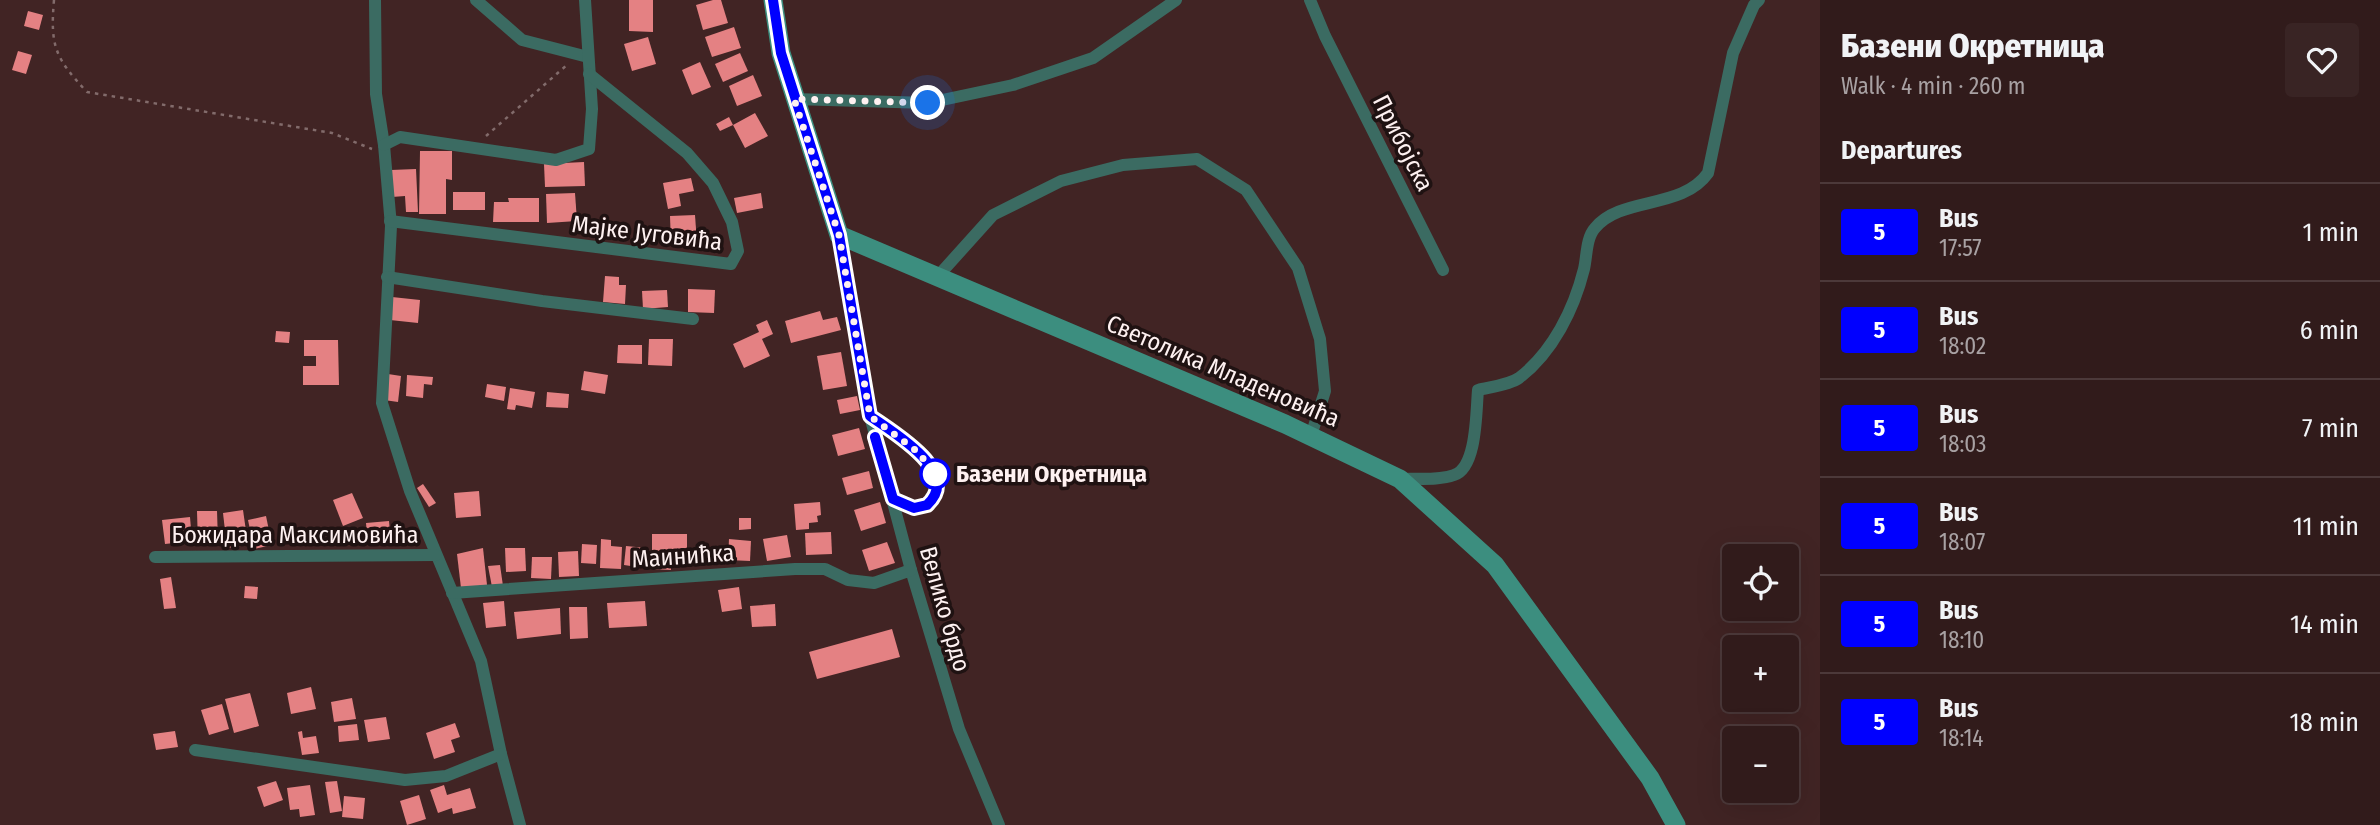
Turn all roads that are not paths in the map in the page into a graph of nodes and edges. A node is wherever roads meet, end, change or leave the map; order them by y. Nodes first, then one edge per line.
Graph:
1 (374, 0) edge
2 (476, 0) edge
3 (585, 0) edge
4 (773, 0) edge
5 (1310, 0) edge
6 (1759, 0) edge
7 (1171, 4) edge
8 (582, 56) junction
9 (589, 74) junction
10 (794, 99) junction
11 (383, 149) junction
12 (390, 221) junction
13 (839, 235) junction
14 (1443, 270) dead end
15 (939, 275) junction
16 (387, 277) junction
17 (693, 320) dead end
18 (870, 416) junction
19 (1311, 436) junction
20 (1400, 479) junction
21 (893, 499) junction
22 (436, 555) junction
23 (155, 557) dead end
24 (911, 569) junction
25 (452, 593) junction
26 (195, 750) dead end
27 (501, 754) junction
28 (520, 825) edge
29 (999, 825) edge
30 (1676, 825) edge

1 - 11 street
2 - 8 street
3 - 8 street
4 - 10 street
5 - 14 street, Прибојска
6 - 20 street
7 - 10 street
8 - 9 street
9 - 11 street
9 - 12 street, Мајке Југовића
10 - 13 street
11 - 12 street
12 - 16 street
13 - 15 street, Светолика Младеновића
13 - 18 street, Велико брдо
15 - 19 street, Светолика Младеновића
15 - 19 street
16 - 17 street
16 - 22 street
18 - 21 street, Велико брдо
18 - 21 lane
19 - 20 street, Светолика Младеновића
20 - 30 street, Светолика Младеновића
21 - 24 street, Велико брдо
22 - 23 street, Божидара Максимовића
22 - 25 street
24 - 25 street, Маинићка
24 - 29 street, Велико брдо
25 - 27 street
26 - 27 street
27 - 28 street

